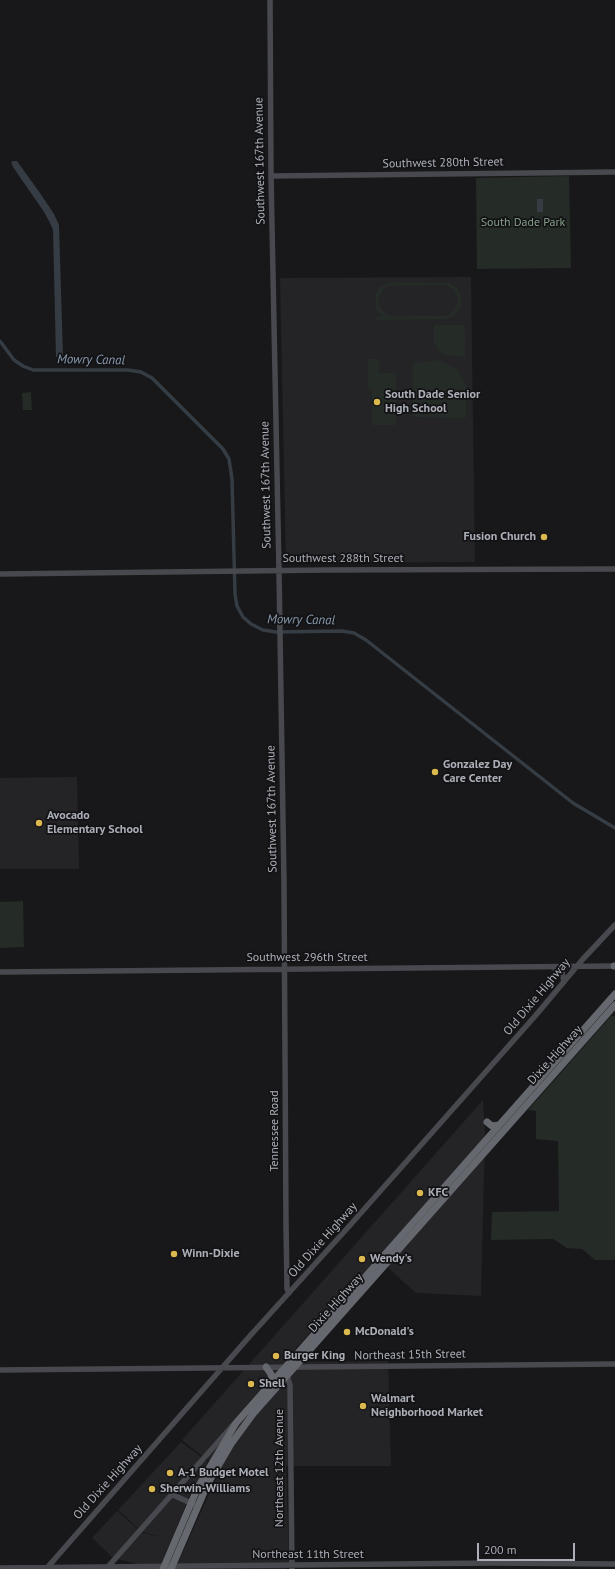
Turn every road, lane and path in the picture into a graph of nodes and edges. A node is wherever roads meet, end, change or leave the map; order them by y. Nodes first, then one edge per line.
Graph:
1 (270, 0) edge
2 (615, 172) edge
3 (271, 176) junction
4 (615, 569) edge
5 (279, 571) junction
6 (0, 574) edge
7 (615, 925) edge
8 (586, 956) junction
9 (577, 966) junction
10 (591, 966) junction
11 (615, 966) edge
12 (550, 967) junction
13 (284, 969) junction
14 (0, 972) edge
15 (564, 982) junction
16 (615, 994) edge
17 (615, 1000) edge
18 (615, 1005) edge
19 (598, 1018) junction
20 (531, 1094) junction
21 (487, 1122) dead end
22 (500, 1123) junction
23 (487, 1138) junction
24 (487, 1150) junction
25 (473, 1165) junction
26 (416, 1219) junction
27 (390, 1258) junction
28 (378, 1262) junction
29 (289, 1293) junction
30 (354, 1300) junction
31 (318, 1329) junction
32 (615, 1364) edge
33 (266, 1367) junction
34 (297, 1367) junction
35 (205, 1368) junction
36 (222, 1368) junction
37 (0, 1370) edge
38 (286, 1371) junction
39 (213, 1379) junction
40 (272, 1381) junction
41 (236, 1423) junction
42 (171, 1494) junction
43 (194, 1504) junction
44 (615, 1564) edge
45 (292, 1567) edge
46 (0, 1568) edge
47 (32, 1568) edge
48 (47, 1568) edge
49 (107, 1568) edge
50 (168, 1568) edge

1 - 3 street, Southwest 167th Avenue
2 - 3 street, Southwest 280th Street
3 - 5 street, Southwest 167th Avenue
4 - 5 street, Southwest 288th Street
5 - 6 street, Southwest 288th Street
5 - 13 street, Southwest 167th Avenue
7 - 8 street, Old Dixie Highway
8 - 9 street, Old Dixie Highway
8 - 10 street
9 - 10 street, Southwest 296th Street
9 - 12 street, Southwest 296th Street
9 - 15 street, Old Dixie Highway
10 - 11 street, Southwest 296th Street
12 - 13 street, Southwest 296th Street
12 - 15 street
13 - 14 street, Southwest 296th Street
13 - 29 street, Tennessee Road
15 - 29 street, Old Dixie Highway
16 - 19 highway, Dixie Highway
17 - 19 highway
18 - 19 highway, Dixie Highway
19 - 20 highway, Dixie Highway
19 - 20 highway, Dixie Highway
20 - 22 highway
20 - 24 highway, Dixie Highway
21 - 22 highway
22 - 23 highway
22 - 24 highway
23 - 25 highway
23 - 26 highway
24 - 25 highway
25 - 27 highway, Dixie Highway
26 - 27 highway
26 - 28 highway, Dixie Highway
27 - 30 highway, Dixie Highway
28 - 30 highway
28 - 31 highway, Dixie Highway
29 - 36 street, Old Dixie Highway
30 - 34 highway, Dixie Highway
31 - 34 highway
31 - 38 highway, Dixie Highway
32 - 34 street, Northeast 15th Street
33 - 36 street
33 - 38 street
33 - 40 highway
34 - 38 highway, Dixie Highway
35 - 36 street
35 - 37 street
35 - 39 street
36 - 39 street, Old Dixie Highway
38 - 40 highway, Dixie Highway
38 - 43 highway, Dixie Highway
38 - 45 street, Northeast 12th Avenue
39 - 48 street, Old Dixie Highway
40 - 41 highway, Dixie Highway
41 - 42 street
41 - 43 highway, Dixie Highway
42 - 43 street
42 - 49 street
43 - 50 highway, Dixie Highway
44 - 45 street, Northeast 11th Street
45 - 50 street, Northeast 11th Street
46 - 47 street, Northeast 11th Street
47 - 48 street, Northeast 11th Street
48 - 49 street, Northeast 11th Street
49 - 50 street, Northeast 11th Street

